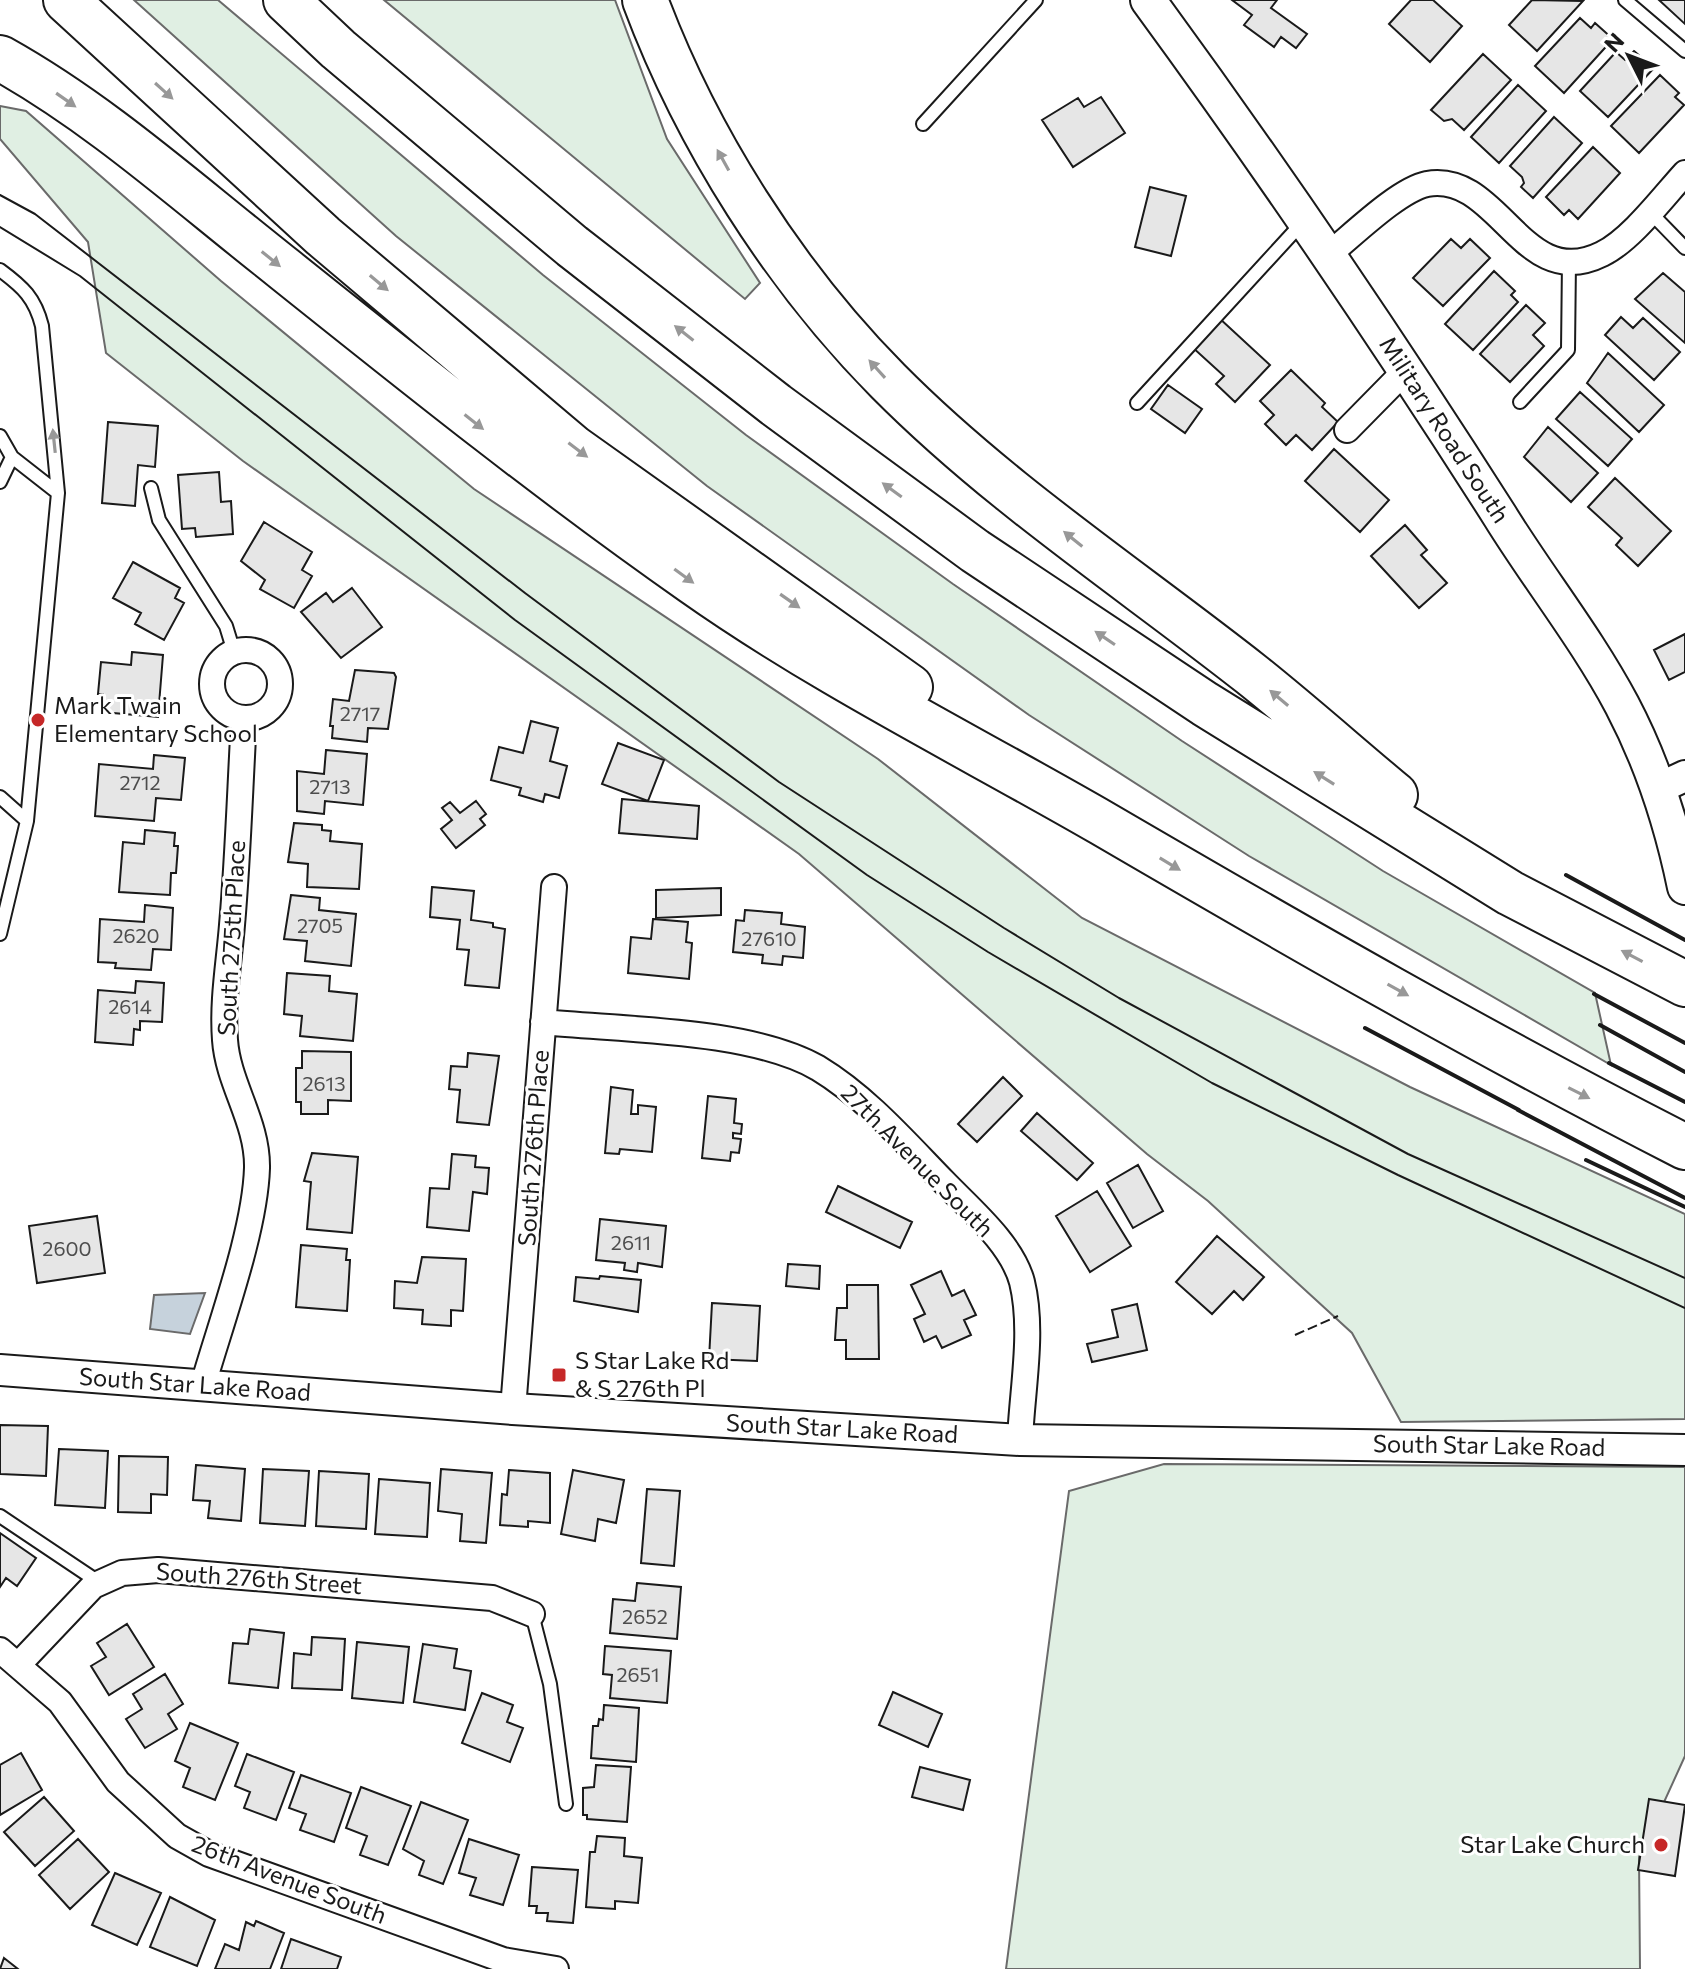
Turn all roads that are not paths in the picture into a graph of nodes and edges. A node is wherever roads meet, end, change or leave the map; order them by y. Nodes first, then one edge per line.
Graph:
1 (66, 0) edge
2 (286, 0) edge
3 (645, 0) edge
4 (1036, 0) edge
5 (1148, 0) edge
6 (1625, 0) edge
7 (1685, 51) edge
8 (0, 58) edge
9 (923, 124) dead end
10 (1685, 173) edge
11 (1649, 211) junction
12 (1304, 221) junction
13 (1685, 248) edge
14 (1328, 255) junction
15 (1569, 261) junction
16 (0, 270) edge
17 (1407, 369) junction
18 (1520, 402) dead end
19 (1137, 403) dead end
20 (1347, 430) dead end
21 (0, 436) edge
22 (12, 457) junction
23 (0, 482) edge
24 (151, 488) dead end
25 (58, 493) junction
26 (234, 652) junction
27 (244, 719) junction
28 (1672, 782) edge
29 (0, 797) edge
30 (27, 821) junction
31 (1103, 824) junction
32 (554, 887) dead end
33 (1685, 887) edge
34 (1510, 893) junction
35 (0, 934) edge
36 (1685, 984) edge
37 (543, 1022) junction
38 (1685, 1147) edge
39 (0, 1370) edge
40 (203, 1385) junction
41 (513, 1409) junction
42 (1020, 1440) junction
43 (1685, 1450) edge
44 (0, 1516) edge
45 (100, 1583) junction
46 (532, 1614) joint
47 (10, 1657) edge
48 (566, 1804) dead end
49 (556, 1969) edge

1 -> 31 highway
34 -> 2 highway
34 -> 3 highway
4 - 9 lane
5 - 12 main road, Military Road South
6 - 7 lane
8 -> 31 highway
10 - 11 street
11 - 13 lane
11 - 15 street
12 - 14 main road, Military Road South
12 - 19 lane
14 - 15 street
14 - 17 main road, Military Road South
15 - 18 lane
25 -> 16 lane
17 - 20 street
17 - 28 main road, Military Road South
21 - 22 lane
22 - 23 lane
22 - 25 lane
24 - 26 lane
25 - 30 lane
26 - 27 street
26 - 27 street
27 - 40 street, South 275th Place
28 - 33 main road, Military Road South
29 - 30 lane
30 - 35 lane
31 -> 38 highway
32 - 37 street, South 276th Place
36 -> 34 highway
37 - 41 street, South 276th Place
37 - 42 street, 27th Avenue South
39 - 40 street, South Star Lake Road
40 - 41 street, South Star Lake Road
41 - 42 street, South Star Lake Road
42 - 43 street, South Star Lake Road
44 - 45 lane
45 - 46 street, South 276th Street
45 - 47 street, South 276th Street
46 - 48 lane
47 - 49 street, 26th Avenue South

